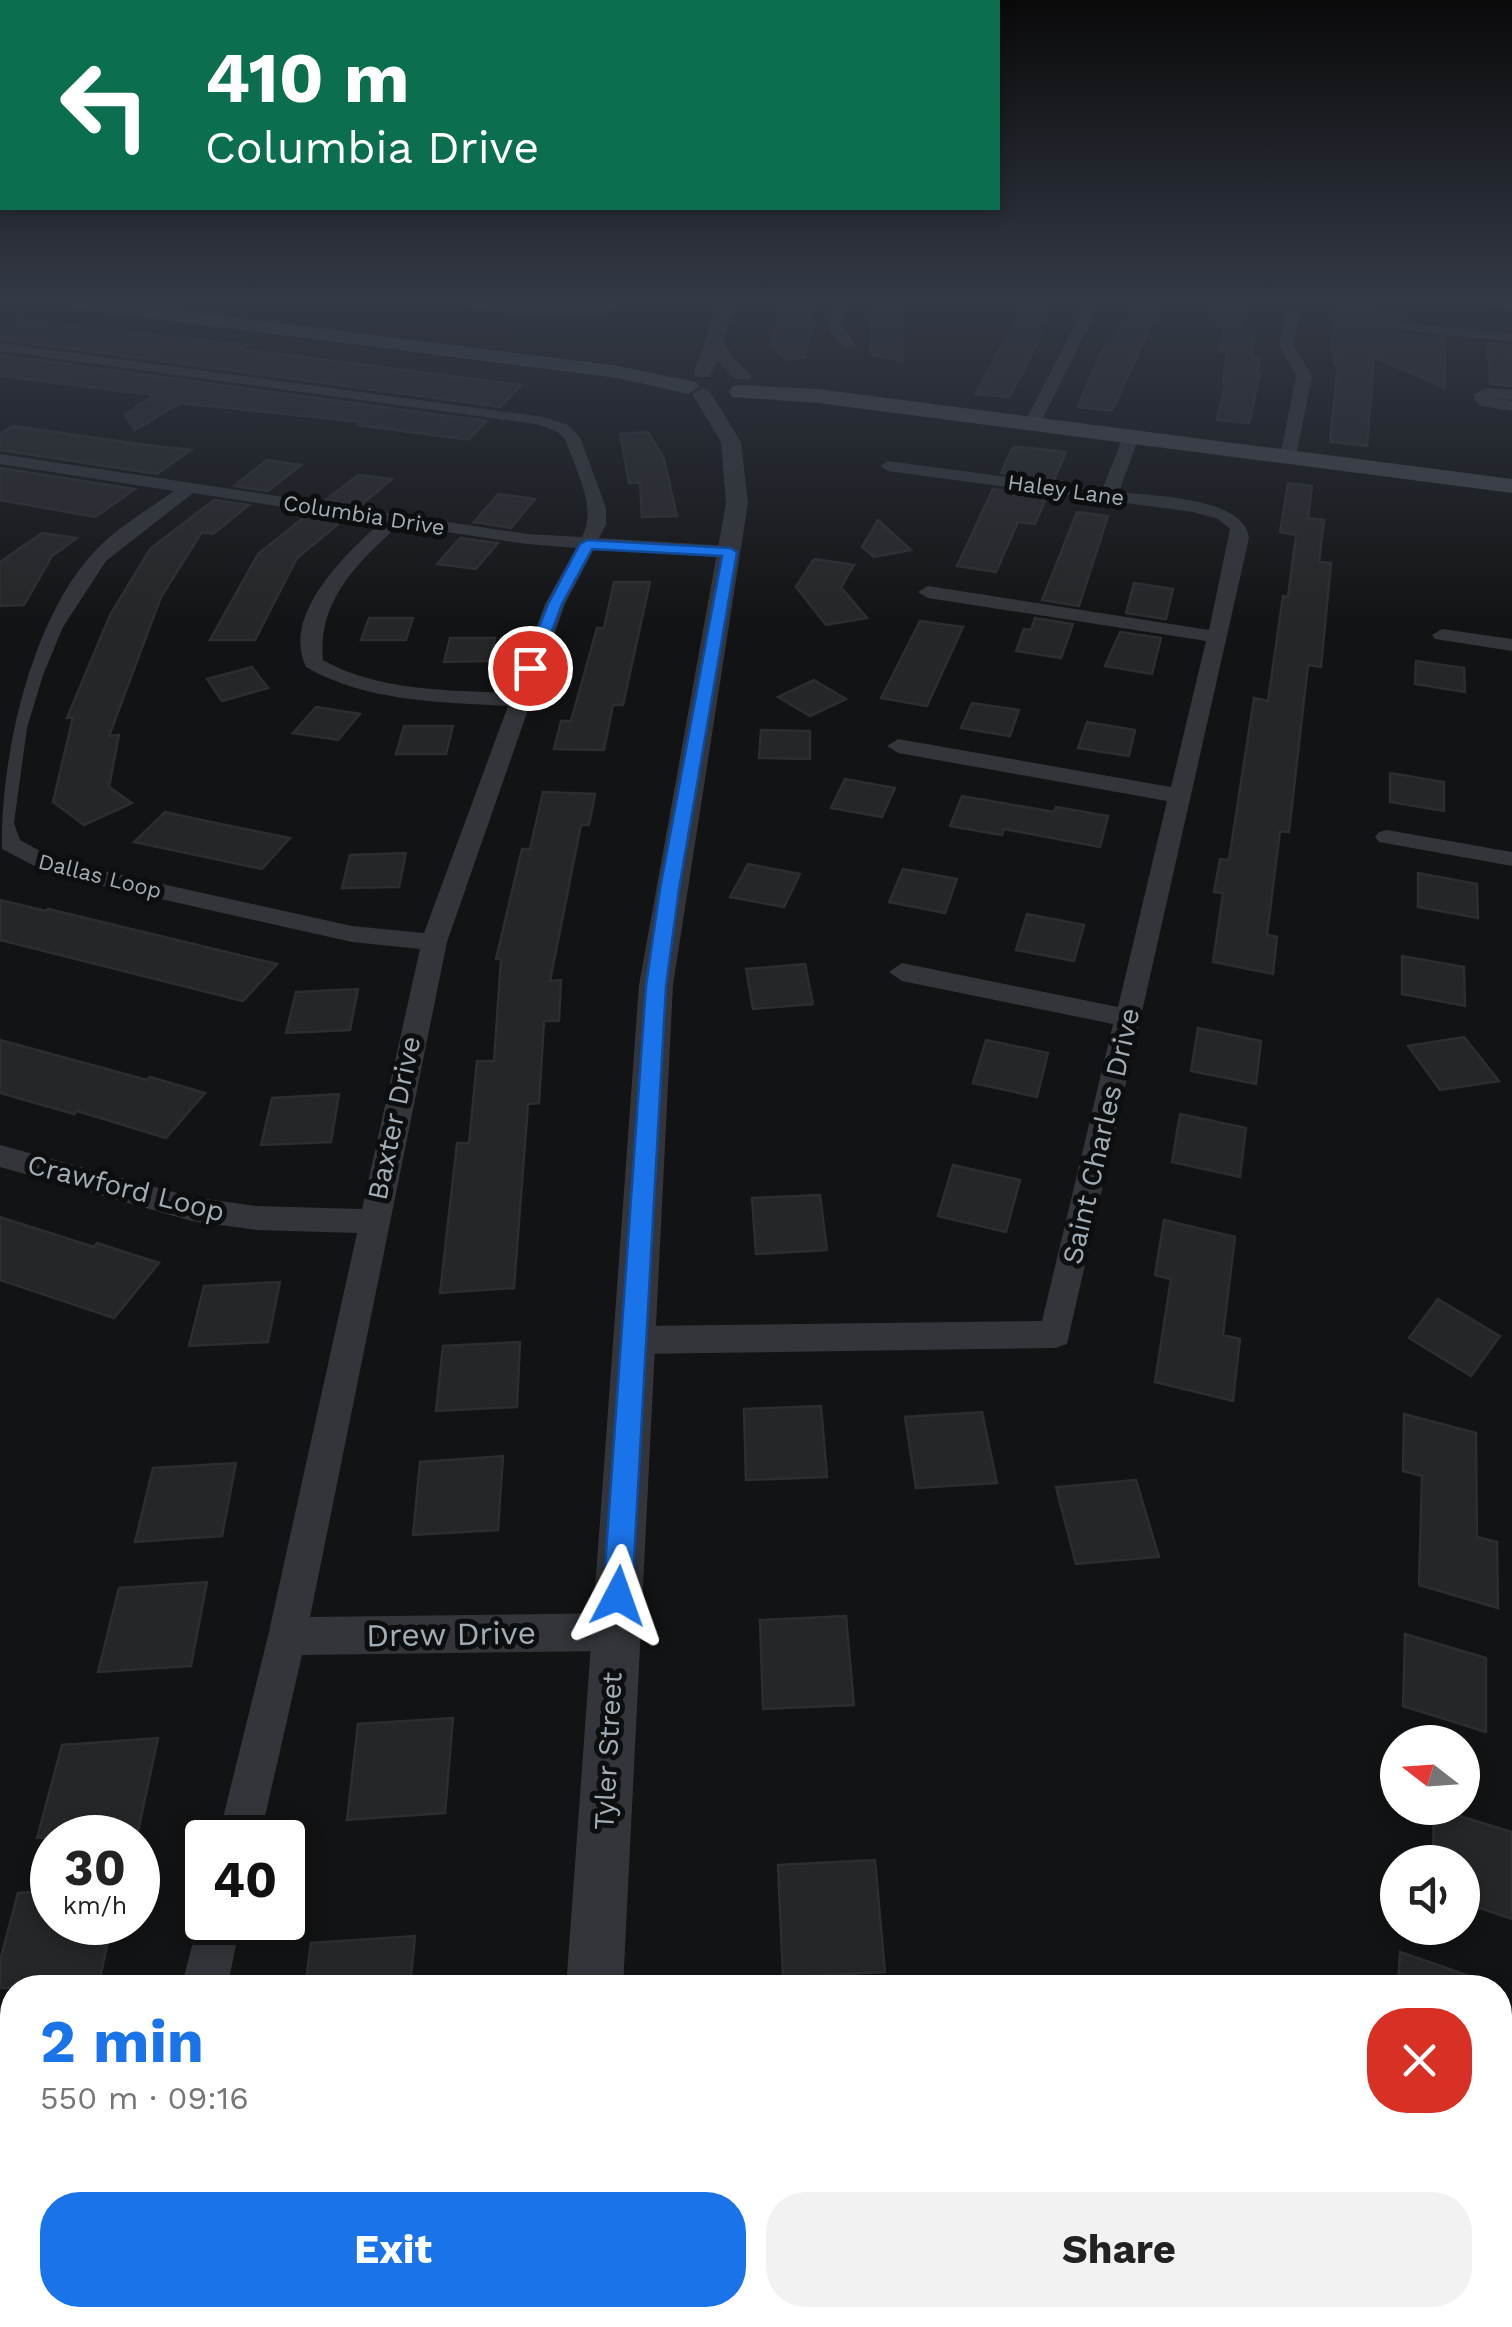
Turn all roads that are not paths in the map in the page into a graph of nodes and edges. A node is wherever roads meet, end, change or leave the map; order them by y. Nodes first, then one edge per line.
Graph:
1 (476, 412) edge
2 (723, 412) edge
3 (732, 412) edge
4 (747, 412) edge
5 (937, 412) edge
6 (1038, 412) edge
7 (1297, 412) edge
8 (1032, 424) junction
9 (733, 432) junction
10 (1131, 437) junction
11 (1288, 457) junction
12 (0, 459) edge
13 (888, 466) dead end
14 (1512, 486) edge
15 (189, 488) junction
16 (1109, 495) junction
17 (394, 520) junction
18 (1239, 528) joint
19 (587, 544) junction
20 (730, 552) junction
21 (928, 592) dead end
22 (1442, 635) dead end
23 (1217, 637) junction
24 (1512, 646) edge
25 (518, 700) junction
26 (898, 746) dead end
27 (1180, 796) junction
28 (1388, 836) dead end
29 (1512, 859) edge
30 (434, 942) junction
31 (902, 972) dead end
32 (1128, 1018) junction
33 (0, 1156) edge
34 (372, 1221) junction
35 (634, 1340) junction
36 (615, 1632) junction
37 (287, 1636) junction
38 (244, 1815) edge
39 (214, 1945) edge
40 (207, 1975) edge
41 (595, 1975) edge

1 - 19 street, Baxter Drive
2 - 9 street, Tyler Street
3 - 9 street, Tyler Street
4 - 9 main road
5 - 8 main road
6 - 8 street
7 - 11 street
8 - 10 main road
9 - 20 street, Tyler Street
10 - 11 main road
10 - 16 street
11 - 14 main road
12 - 15 street, Columbia Drive
13 - 16 street, Haley Lane
15 - 17 street, Columbia Drive
15 - 30 street, Dallas Loop
16 - 18 street, Haley Lane
17 - 19 street, Columbia Drive
17 - 25 street
18 - 23 street, Saint Charles Drive
19 - 20 street, Columbia Drive
19 - 25 street, Baxter Drive
20 - 35 street, Tyler Street
21 - 23 street
22 - 24 street
23 - 27 street, Saint Charles Drive
25 - 30 street, Baxter Drive
26 - 27 street
27 - 32 street, Saint Charles Drive
28 - 29 street
30 - 34 street, Baxter Drive
31 - 32 street
32 - 35 street, Saint Charles Drive
33 - 34 street, Crawford Loop
34 - 37 street, Baxter Drive
35 - 36 street, Tyler Street
36 - 37 street, Drew Drive
36 - 41 street, Tyler Street
37 - 38 street, Baxter Drive
39 - 40 street

